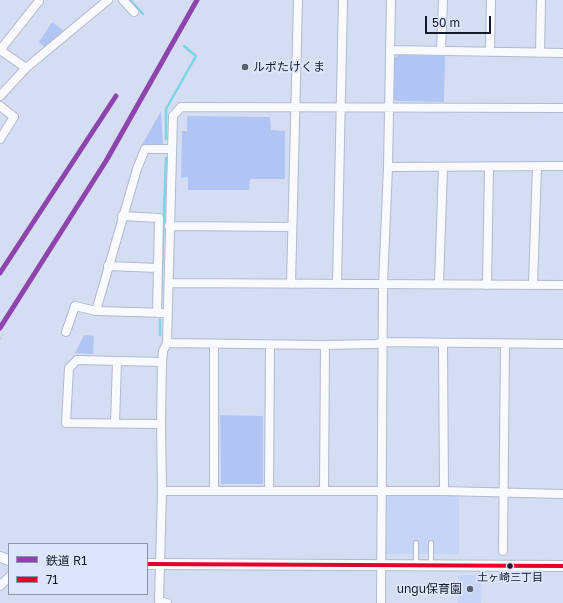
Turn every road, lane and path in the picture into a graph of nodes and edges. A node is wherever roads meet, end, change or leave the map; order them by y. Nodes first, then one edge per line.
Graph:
1 (108, 0) edge
2 (123, 0) edge
3 (298, 0) edge
4 (343, 0) edge
5 (391, 0) edge
6 (443, 0) edge
7 (491, 0) edge
8 (541, 0) edge
9 (39, 1) edge
10 (134, 12) dead end
11 (0, 49) edge
12 (390, 50) junction
13 (442, 51) junction
14 (490, 51) junction
15 (540, 53) junction
16 (563, 53) edge
17 (26, 68) junction
18 (0, 96) edge
19 (0, 106) edge
20 (296, 107) junction
21 (341, 107) junction
22 (388, 108) junction
23 (563, 108) edge
24 (0, 139) edge
25 (171, 149) junction
26 (537, 166) junction
27 (563, 166) edge
28 (388, 167) junction
29 (443, 167) junction
30 (490, 167) junction
31 (122, 216) junction
32 (169, 226) junction
33 (292, 227) junction
34 (108, 266) junction
35 (158, 268) junction
36 (169, 283) junction
37 (337, 283) junction
38 (291, 284) junction
39 (383, 284) junction
40 (440, 284) junction
41 (487, 285) junction
42 (533, 285) junction
43 (563, 285) edge
44 (96, 311) junction
45 (157, 313) junction
46 (167, 313) junction
47 (5, 332) dead end
48 (66, 332) dead end
49 (0, 339) edge
50 (383, 342) junction
51 (167, 343) junction
52 (443, 344) junction
53 (505, 344) junction
54 (563, 344) edge
55 (214, 345) junction
56 (270, 345) junction
57 (325, 345) junction
58 (117, 362) junction
59 (162, 362) junction
60 (115, 423) junction
61 (161, 424) junction
62 (162, 491) junction
63 (214, 491) junction
64 (269, 491) junction
65 (324, 491) junction
66 (381, 491) junction
67 (444, 491) junction
68 (503, 492) junction
69 (563, 494) edge
70 (416, 543) dead end
71 (431, 543) dead end
72 (503, 551) dead end
73 (148, 564) edge
74 (160, 564) junction
75 (381, 565) junction
76 (416, 565) junction
77 (431, 565) junction
78 (563, 566) edge
79 (8, 578) edge
80 (0, 586) edge
81 (167, 603) edge
82 (381, 603) edge

1 - 17 street
2 - 10 street
3 - 20 street
4 - 21 street
5 - 12 street
6 - 13 street
7 - 14 street
8 - 15 street
9 - 11 street
11 - 17 street
12 - 13 street
12 - 22 street
13 - 14 street
14 - 15 street
15 - 16 street
17 - 18 street
19 - 24 street
20 - 21 street
20 - 25 street
20 - 33 street
21 - 22 street
21 - 37 street
22 - 23 street
22 - 28 street
25 - 31 street
25 - 32 street
26 - 27 street
26 - 30 street
26 - 42 street
28 - 29 street
28 - 39 street
29 - 30 street
29 - 40 street
30 - 41 street
31 - 34 street
31 - 35 street
32 - 33 street
32 - 36 street
33 - 38 street
34 - 35 street
34 - 44 street
35 - 45 street
36 - 38 street
36 - 46 street
37 - 38 street
37 - 39 street
39 - 40 street
39 - 50 street
40 - 41 street
41 - 42 street
42 - 43 street
44 - 45 street
44 - 48 street
45 - 46 street
46 - 51 street
47 - 49 path
50 - 52 street
50 - 57 street
50 - 66 street
51 - 55 street
51 - 59 street
52 - 53 street
52 - 67 street
53 - 54 street
53 - 68 street
55 - 56 street
55 - 63 street
56 - 57 street
56 - 64 street
57 - 65 street
58 - 59 street
58 - 60 street
58 - 60 street
59 - 61 street
60 - 61 street
61 - 62 street
62 - 63 street
62 - 74 street
63 - 64 street
64 - 65 street
65 - 66 street
66 - 67 street
66 - 75 street
67 - 68 street
68 - 69 street
68 - 72 street
70 - 76 lane
71 - 77 lane
73 - 74 street
74 - 75 street
74 - 81 street
75 - 76 street
75 - 82 street
76 - 77 street
77 - 78 street
79 - 80 street

